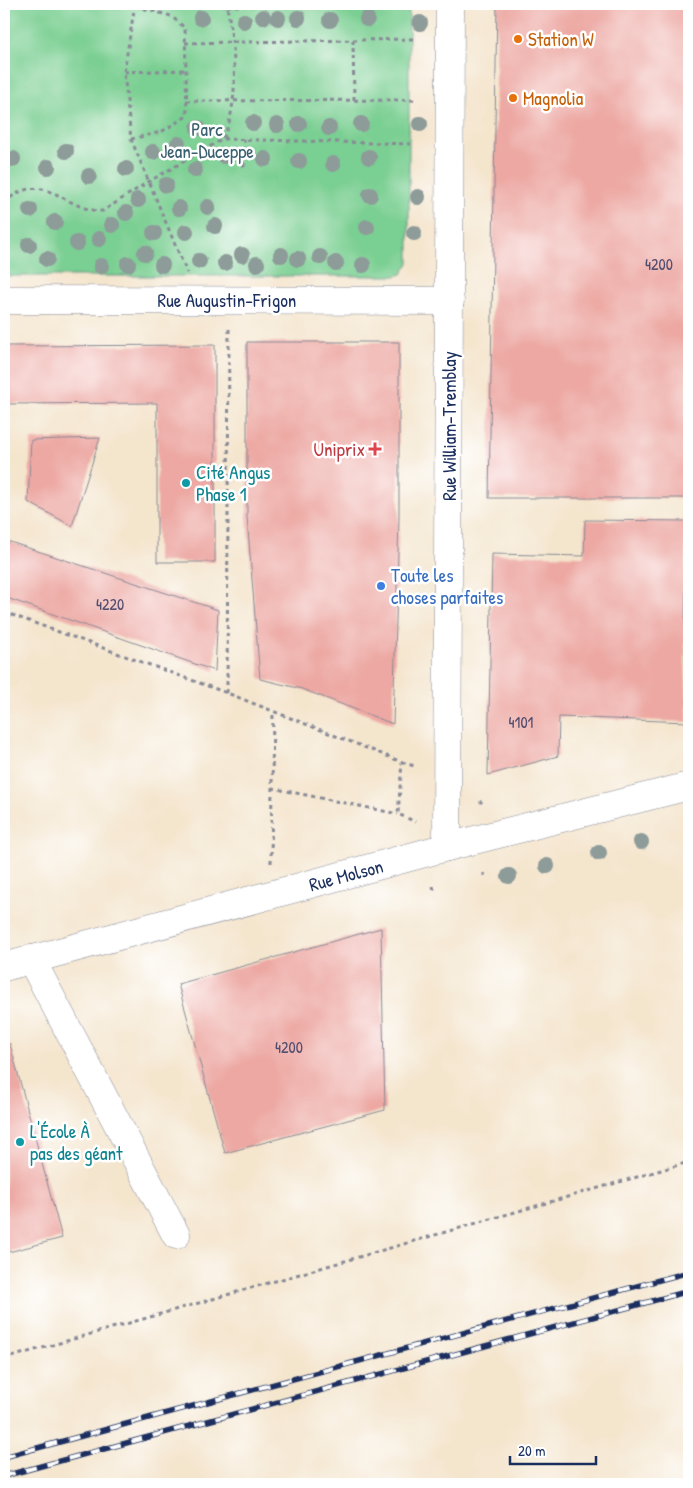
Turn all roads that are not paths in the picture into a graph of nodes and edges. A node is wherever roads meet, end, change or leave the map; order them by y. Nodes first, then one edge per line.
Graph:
1 (450, 4) edge
2 (4, 300) edge
3 (450, 301) junction
4 (689, 786) edge
5 (447, 848) junction
6 (31, 959) junction
7 (4, 967) edge
8 (176, 1235) dead end

1 - 3 street, Rue William-Tremblay
2 - 3 street, Rue Augustin-Frigon
3 - 5 street, Rue William-Tremblay
4 - 5 street, Rue Molson
5 - 6 street, Rue Molson
6 - 7 street, Rue Molson
6 - 8 street

